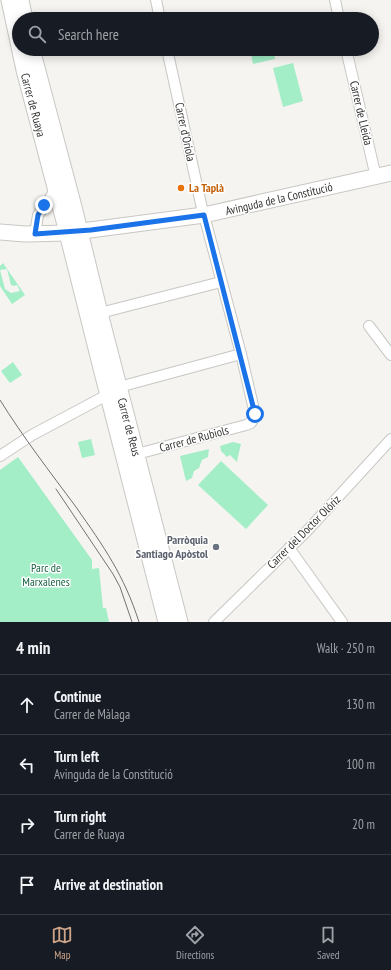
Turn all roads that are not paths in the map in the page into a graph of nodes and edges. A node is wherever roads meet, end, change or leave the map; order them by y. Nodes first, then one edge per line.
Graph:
1 (9, 0) edge
2 (21, 0) edge
3 (156, 0) edge
4 (335, 0) edge
5 (24, 12) edge
6 (159, 12) edge
7 (338, 12) edge
8 (12, 15) edge
9 (20, 56) edge
10 (34, 56) edge
11 (169, 56) edge
12 (348, 56) edge
13 (391, 173) edge
14 (376, 177) junction
15 (55, 186) junction
16 (204, 215) junction
17 (0, 232) edge
18 (73, 232) junction
19 (35, 234) junction
20 (221, 282) junction
21 (100, 313) junction
22 (369, 326) dead end
23 (241, 354) junction
24 (391, 355) edge
25 (113, 391) junction
26 (251, 423) joint
27 (391, 439) edge
28 (137, 454) junction
29 (0, 456) edge
30 (288, 548) junction
31 (166, 622) edge
32 (180, 622) edge
33 (214, 622) edge
34 (342, 622) edge

1 - 8 street, Carrer de Ruaya
2 - 5 street
3 - 6 street
4 - 7 street
9 - 15 street, Carrer de Ruaya
10 - 18 street, Carrer de Ruaya
11 - 16 street, Carrer d'Oriola
12 - 14 street, Carrer de Lleida
13 - 14 street, Avinguda de la Constitució
14 - 16 street, Avinguda de la Constitució
15 - 18 street, Carrer de Ruaya
15 - 19 street
16 - 18 street, Avinguda de la Constitució
16 - 20 street, Carrer d'Oriola
17 - 19 street, Avinguda de la Constitució
18 - 19 street, Avinguda de la Constitució
18 - 21 street, Carrer de Reus
18 - 25 street, Carrer de Reus
20 - 21 street
20 - 23 street, Carrer d'Oriola
21 - 25 street, Carrer de Reus
22 - 24 street
23 - 25 street
23 - 26 street, Carrer d'Oriola
25 - 28 street, Carrer de Reus
25 - 29 street
25 - 31 street, Carrer de Reus
26 - 28 street, Carrer de Rubiols
27 - 30 street, Carrer del Doctor Olóriz
28 - 32 street, Carrer de Reus
30 - 33 street, Carrer del Doctor Olóriz
30 - 34 street

